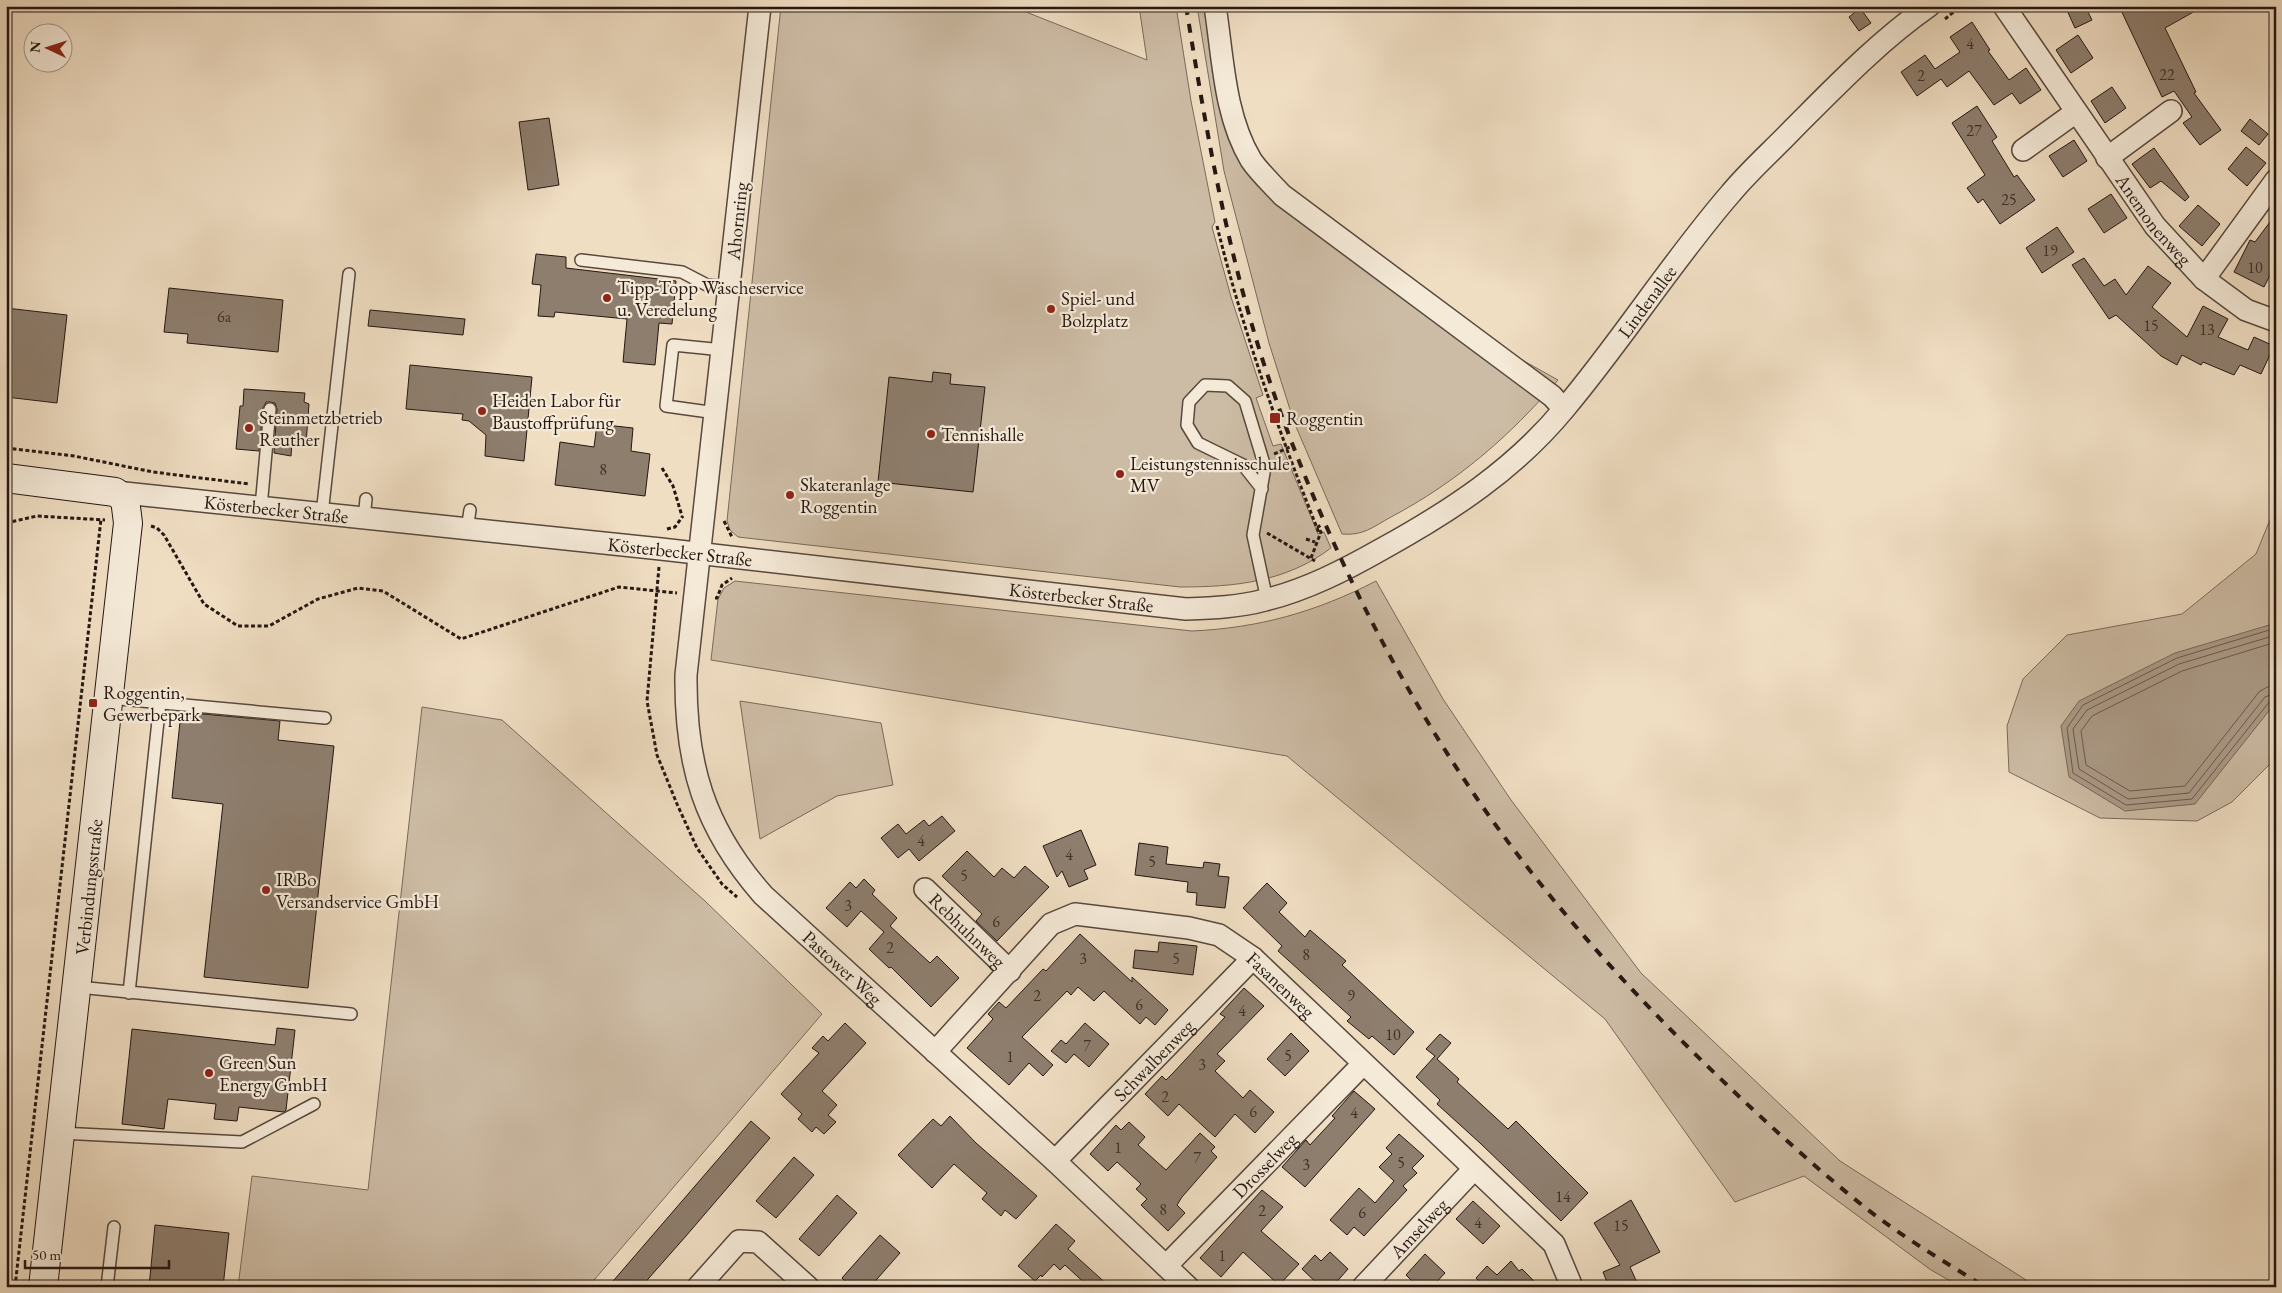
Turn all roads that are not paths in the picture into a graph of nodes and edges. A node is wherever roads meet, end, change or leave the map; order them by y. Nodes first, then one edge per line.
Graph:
1 (760, 6) edge
2 (1215, 6) edge
3 (2004, 6) edge
4 (1933, 15) edge
5 (2171, 111) dead end
6 (2076, 112) junction
7 (2024, 150) dead end
8 (2107, 158) junction
9 (2276, 180) edge
10 (581, 260) dead end
11 (349, 274) dead end
12 (2204, 279) junction
13 (730, 287) junction
14 (2276, 321) edge
15 (723, 350) junction
16 (270, 409) dead end
17 (1564, 409) junction
18 (716, 413) junction
19 (6, 478) edge
20 (1262, 489) junction
21 (115, 492) junction
22 (261, 507) junction
23 (322, 514) junction
24 (700, 554) junction
25 (1347, 569) joint
26 (1266, 600) junction
27 (109, 698) junction
28 (160, 702) junction
29 (325, 718) dead end
30 (925, 889) dead end
31 (1253, 958) junction
32 (1010, 971) junction
33 (78, 987) junction
34 (130, 992) junction
35 (351, 1014) dead end
36 (935, 1052) junction
37 (1363, 1064) junction
38 (314, 1104) dead end
39 (60, 1133) junction
40 (1055, 1161) junction
41 (1474, 1169) junction
42 (114, 1227) dead end
43 (1166, 1266) junction
44 (43, 1287) edge
45 (107, 1287) edge
46 (698, 1287) edge
47 (808, 1287) edge
48 (1188, 1287) edge
49 (1363, 1287) edge
50 (1572, 1287) edge

1 - 13 street, Ahornring
2 - 17 street
3 - 6 street, Anemonenweg
4 - 17 street, Lindenallee
5 - 8 street, Anemonenweg
6 - 7 street
6 - 8 street, Anemonenweg
8 - 12 street, Anemonenweg
9 - 12 street, Anemonenweg
10 - 13 lane
11 - 23 lane
12 - 14 street, Anemonenweg
13 - 15 street, Ahornring
15 - 18 street, Ahornring
15 - 18 lane
16 - 22 lane
17 - 25 street, Lindenallee
18 - 24 street, Ahornring
19 - 21 street, Kösterbecker Straße
20 - 20 lane
20 - 26 lane
21 - 22 street, Kösterbecker Straße
21 - 27 street, Verbindungsstraße
22 - 23 street, Kösterbecker Straße
23 - 24 street, Kösterbecker Straße
24 - 26 street, Kösterbecker Straße
24 - 36 street, Pastower Weg
25 - 26 street, Kösterbecker Straße
27 - 28 lane
27 - 33 street, Verbindungsstraße
28 - 29 lane
28 - 34 lane
30 - 32 street, Rebhuhnweg
31 - 32 street, Fasanenweg
31 - 37 street, Fasanenweg
31 - 40 street, Schwalbenweg
32 - 36 street, Fasanenweg
33 - 34 lane
33 - 39 street, Verbindungsstraße
34 - 35 lane
36 - 40 street, Pastower Weg
37 - 41 street, Fasanenweg
37 - 43 street, Drosselweg
38 - 39 lane
39 - 44 street, Verbindungsstraße
40 - 43 street, Pastower Weg
41 - 49 street, Amselweg
41 - 50 street, Fasanenweg
42 - 45 lane
43 - 48 street, Pastower Weg
46 - 47 street

